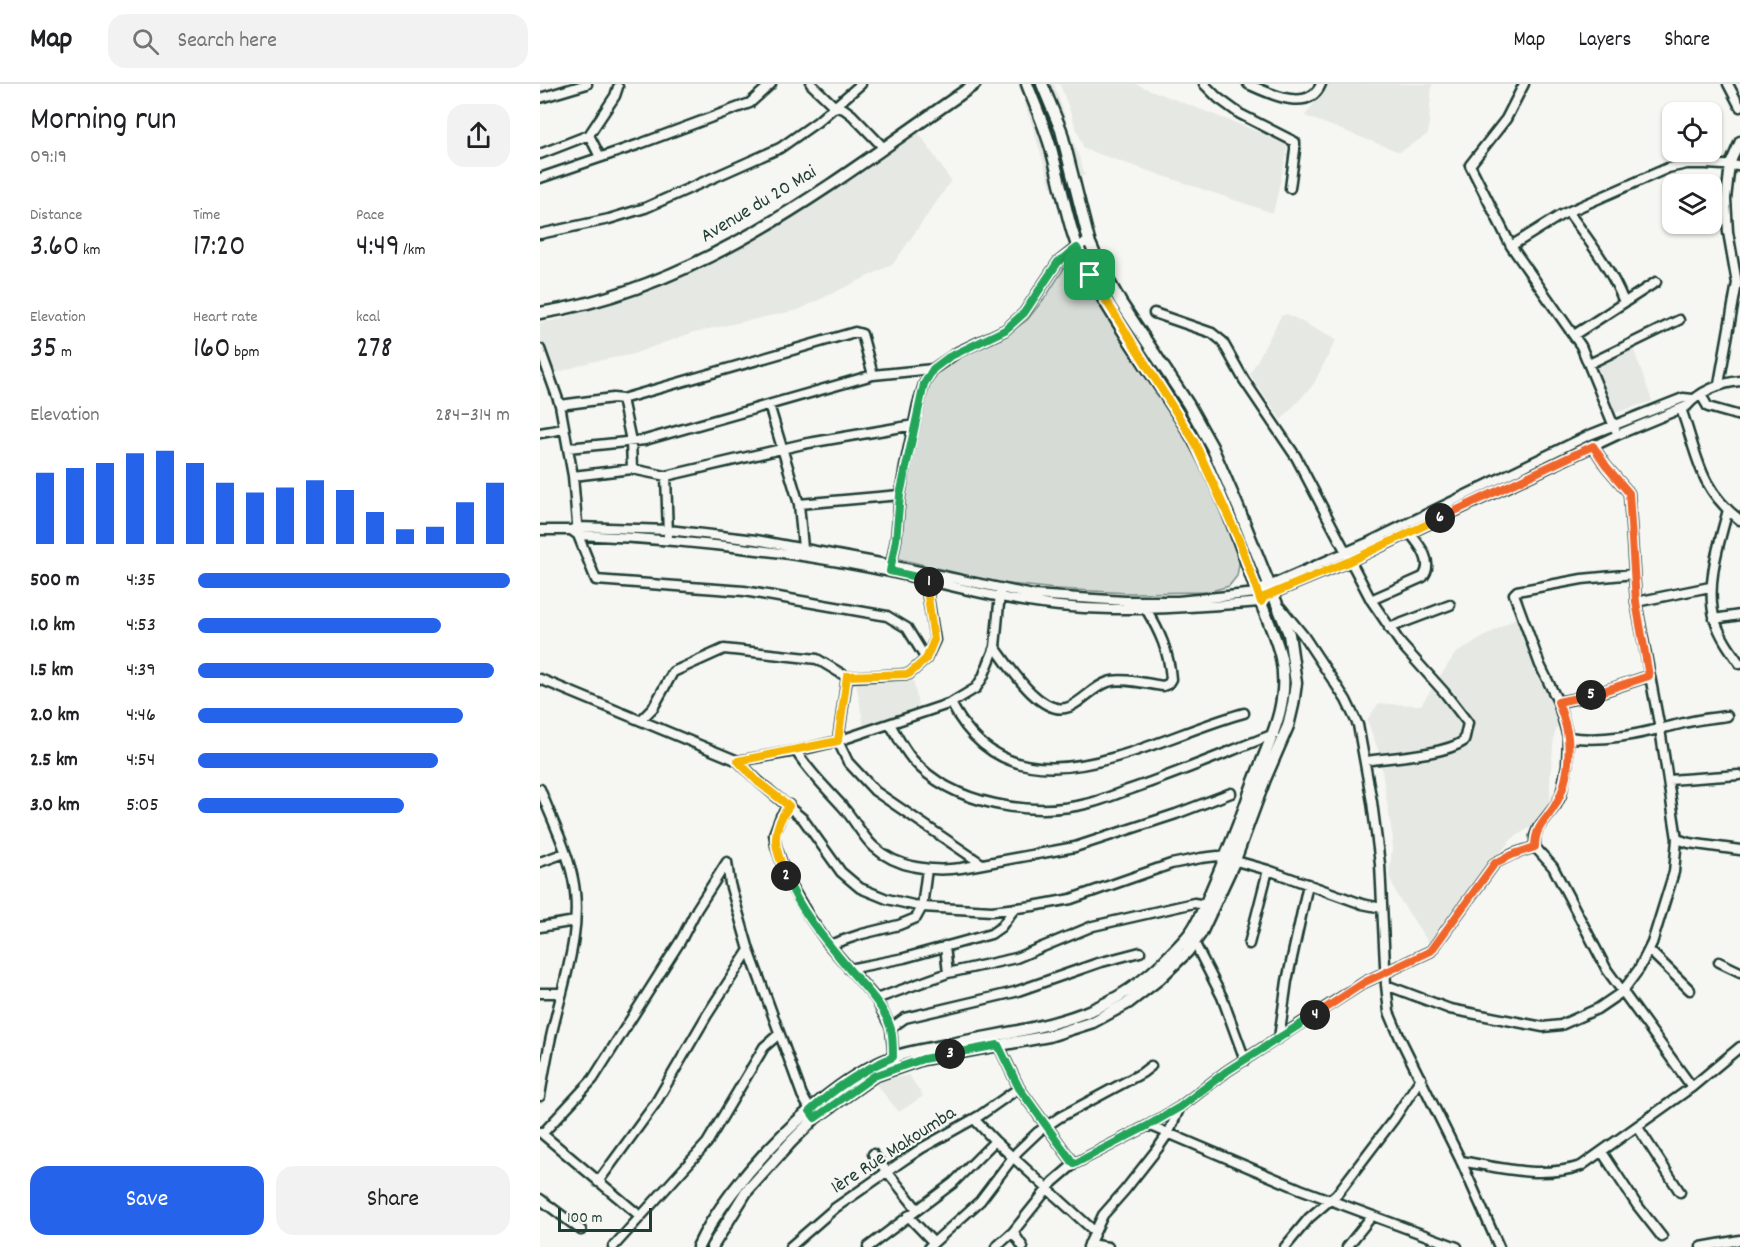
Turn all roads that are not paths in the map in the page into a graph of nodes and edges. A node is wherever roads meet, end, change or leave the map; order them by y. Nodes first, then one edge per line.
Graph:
1 (587, 84) edge
2 (771, 84) edge
3 (811, 84) edge
4 (861, 84) edge
5 (975, 84) edge
6 (1027, 84) edge
7 (1042, 84) edge
8 (1204, 84) edge
9 (1248, 84) edge
10 (1321, 84) edge
11 (1524, 84) edge
12 (1728, 84) edge
13 (618, 85) edge
14 (540, 99) edge
15 (835, 107) junction
16 (1740, 107) edge
17 (589, 135) junction
18 (1740, 141) edge
19 (883, 147) junction
20 (540, 154) edge
21 (600, 157) junction
22 (1730, 164) junction
23 (1740, 166) edge
24 (540, 178) edge
25 (1290, 188) dead end
26 (1569, 213) junction
27 (540, 234) edge
28 (1089, 241) junction
29 (1511, 246) junction
30 (1077, 248) junction
31 (1656, 282) dead end
32 (1738, 282) edge
33 (1624, 302) junction
34 (540, 313) edge
35 (1154, 313) dead end
36 (1679, 320) dead end
37 (1574, 334) junction
38 (540, 349) edge
39 (1589, 364) junction
40 (933, 369) junction
41 (873, 375) junction
42 (1740, 381) edge
43 (1719, 384) junction
44 (1697, 397) junction
45 (622, 399) junction
46 (560, 405) junction
47 (769, 405) junction
48 (1681, 409) junction
49 (1740, 416) edge
50 (914, 425) junction
51 (1613, 426) junction
52 (564, 429) junction
53 (540, 433) edge
54 (1617, 435) junction
55 (631, 441) junction
56 (1593, 446) junction
57 (568, 448) junction
58 (783, 450) junction
59 (632, 469) junction
60 (573, 476) junction
61 (666, 476) junction
62 (900, 495) junction
63 (799, 504) junction
64 (1728, 510) junction
65 (1740, 520) edge
66 (540, 530) edge
67 (576, 531) junction
68 (1409, 532) junction
69 (668, 534) junction
70 (756, 545) junction
71 (803, 548) junction
72 (1349, 556) junction
73 (890, 568) junction
74 (1634, 574) junction
75 (930, 580) junction
76 (1710, 587) junction
77 (1271, 591) junction
78 (1000, 593) junction
79 (1259, 597) junction
80 (1371, 600) junction
81 (1636, 602) junction
82 (1450, 605) dead end
83 (1146, 609) junction
84 (1740, 615) edge
85 (1714, 619) junction
86 (1389, 628) junction
87 (995, 647) junction
88 (926, 659) junction
89 (1740, 664) edge
90 (847, 676) junction
91 (1649, 676) junction
92 (540, 679) edge
93 (1558, 702) junction
94 (951, 703) junction
95 (1244, 713) dead end
96 (1726, 716) dead end
97 (641, 720) junction
98 (890, 724) junction
99 (1660, 729) junction
100 (1274, 734) junction
101 (1568, 737) junction
102 (838, 741) junction
103 (796, 751) junction
104 (738, 761) junction
105 (1365, 761) junction
106 (1739, 776) edge
107 (1669, 780) junction
108 (540, 789) edge
109 (1231, 793) dead end
110 (789, 806) junction
111 (1677, 839) junction
112 (1535, 847) junction
113 (1740, 850) edge
114 (565, 853) junction
115 (1230, 859) junction
116 (540, 862) edge
117 (982, 864) junction
118 (927, 869) junction
119 (1268, 870) junction
120 (1308, 884) junction
121 (1205, 905) junction
122 (922, 907) junction
123 (1015, 908) junction
124 (1382, 908) junction
125 (575, 921) junction
126 (540, 927) edge
127 (1194, 942) junction
128 (1249, 944) dead end
129 (829, 945) junction
130 (945, 946) junction
131 (749, 950) junction
132 (1649, 950) junction
133 (1140, 952) dead end
134 (1719, 962) dead end
135 (849, 969) junction
136 (1386, 972) junction
137 (1740, 972) edge
138 (948, 973) junction
139 (1386, 985) junction
140 (1690, 990) dead end
141 (1622, 992) junction
142 (540, 993) edge
143 (562, 993) junction
144 (876, 999) junction
145 (891, 1028) junction
146 (779, 1034) junction
147 (1279, 1038) junction
148 (997, 1040) junction
149 (1740, 1047) edge
150 (544, 1054) edge
151 (1245, 1060) junction
152 (894, 1062) junction
153 (1151, 1066) dead end
154 (1420, 1078) junction
155 (1019, 1088) junction
156 (1692, 1088) junction
157 (540, 1096) edge
158 (1180, 1107) junction
159 (813, 1114) junction
160 (974, 1119) junction
161 (1048, 1125) junction
162 (1149, 1125) junction
163 (1637, 1126) junction
164 (541, 1132) edge
165 (1169, 1132) junction
166 (995, 1141) junction
167 (1602, 1152) junction
168 (873, 1154) dead end
169 (1013, 1158) junction
170 (1461, 1161) junction
171 (1074, 1164) junction
172 (888, 1171) junction
173 (598, 1182) junction
174 (1047, 1189) junction
175 (1680, 1192) dead end
176 (540, 1199) edge
177 (1331, 1200) junction
178 (917, 1209) junction
179 (640, 1216) junction
180 (909, 1216) junction
181 (1372, 1216) junction
182 (581, 1230) dead end
183 (1094, 1231) junction
184 (1013, 1233) junction
185 (1662, 1237) dead end
186 (1740, 1240) edge
187 (931, 1245) edge
188 (1089, 1246) edge
189 (613, 1247) edge
190 (698, 1247) edge
191 (712, 1247) edge
192 (790, 1247) edge
193 (868, 1247) edge
194 (996, 1247) edge
195 (1023, 1247) edge
196 (1108, 1247) edge
197 (1285, 1247) edge
198 (1347, 1247) edge
199 (1456, 1247) edge
200 (1499, 1247) edge
201 (1701, 1247) edge

1 - 14 street
2 - 21 street
3 - 15 street
4 - 15 street
5 - 19 main road, Avenue du 20 Mai
6 - 30 main road
7 - 28 main road
8 - 25 street
9 - 10 street
11 - 29 street
12 - 16 street
13 - 17 street
15 - 19 street
15 - 27 street
17 - 20 street
17 - 21 street
18 - 22 street
19 - 34 main road, Avenue du 20 Mai
21 - 24 street
22 - 23 street
22 - 26 street
22 - 32 street
26 - 29 street
26 - 33 street
28 - 30 street
28 - 77 main road
29 - 37 street
30 - 40 street
30 - 79 main road
31 - 33 street
32 - 43 street
33 - 37 street
35 - 72 street
36 - 39 street
37 - 39 street
38 - 46 street
39 - 51 street
40 - 41 street
40 - 50 street
41 - 45 street
41 - 47 street
42 - 43 street
43 - 44 street
44 - 48 street
44 - 49 street
44 - 51 street
45 - 46 street
45 - 55 street
46 - 52 street
47 - 55 street
47 - 58 street
48 - 54 street
48 - 64 street
50 - 58 street
50 - 62 street
51 - 54 street
51 - 72 street
52 - 53 street
52 - 57 street
54 - 56 street
55 - 57 street
55 - 59 street
56 - 68 street
56 - 74 street
57 - 60 street
58 - 61 street
58 - 63 street
59 - 60 street
59 - 61 street
60 - 67 street
61 - 69 street
62 - 63 street
62 - 73 street
63 - 71 street
64 - 65 street
64 - 76 street
66 - 67 street
67 - 69 street
67 - 88 street
68 - 72 street
68 - 80 street
69 - 70 street
70 - 71 street
70 - 73 street
71 - 73 street
72 - 77 street
72 - 80 street
73 - 75 street
73 - 78 street
74 - 81 street
74 - 93 street
75 - 78 street
75 - 88 street
76 - 81 street
76 - 85 street
77 - 79 street
77 - 105 street
77 - 115 main road
78 - 79 street
78 - 83 street
78 - 87 street
79 - 83 street
79 - 100 main road
80 - 86 street
81 - 91 street
82 - 86 street
83 - 87 street
84 - 85 street
85 - 89 street
86 - 105 street
87 - 94 street
88 - 90 street
90 - 97 street
90 - 102 street
91 - 93 street
91 - 99 street
92 - 97 street
93 - 101 street
94 - 95 street
94 - 98 street
96 - 99 street
97 - 104 street
98 - 100 street
98 - 102 street
99 - 101 street
99 - 107 street
100 - 115 main road
101 - 112 street
102 - 103 street
102 - 117 street
103 - 104 street
103 - 118 street
104 - 110 street
105 - 124 street
106 - 107 street
107 - 111 street
108 - 114 street
109 - 117 street
110 - 122 street
110 - 129 street
111 - 113 street
111 - 132 street
112 - 136 street
112 - 141 street
114 - 116 street
114 - 125 street
115 - 119 street
115 - 121 main road
115 - 123 street
115 - 127 main road
117 - 118 street
118 - 122 street
119 - 120 street
119 - 128 street
120 - 124 street
120 - 147 street
121 - 138 street
121 - 148 main road
122 - 123 street
122 - 129 street
123 - 130 street
124 - 136 street
125 - 126 street
125 - 143 street
127 - 148 main road
127 - 151 street
129 - 135 street
130 - 135 street
130 - 138 street
131 - 146 street
131 - 164 street
131 - 173 street
132 - 140 street
132 - 141 street
133 - 145 street
134 - 137 street
135 - 144 street
136 - 139 street
136 - 147 street
138 - 144 street
139 - 141 street
139 - 154 street
141 - 156 street
142 - 143 street
143 - 150 street
144 - 145 street
145 - 152 street
146 - 159 street
146 - 179 street
147 - 151 street
148 - 152 main road
148 - 155 street
149 - 156 street
150 - 157 street
151 - 158 street
152 - 159 main road
153 - 161 street
154 - 170 street
154 - 177 street
155 - 160 street, 1ère Rue Makoumba
155 - 161 street
156 - 163 street
158 - 162 street
158 - 165 street
159 - 190 main road
159 - 191 main road
160 - 166 street
160 - 172 street, 1ère Rue Makoumba
161 - 169 street
161 - 171 street
162 - 165 street
162 - 171 street
163 - 167 street
163 - 175 street
164 - 173 street
165 - 177 street
165 - 183 street
166 - 169 street
166 - 178 street
167 - 170 street
167 - 185 street
168 - 172 street
169 - 174 street
169 - 187 street
170 - 200 street
171 - 174 street
172 - 178 street
172 - 192 street, 1ère Rue Makoumba
173 - 179 street
174 - 183 street
174 - 184 street
176 - 182 street
177 - 181 street
177 - 197 street
178 - 180 street
179 - 189 street
180 - 187 street
180 - 193 street
181 - 198 street
181 - 199 street
183 - 188 street
184 - 194 street
184 - 195 street
186 - 201 street
188 - 196 street

